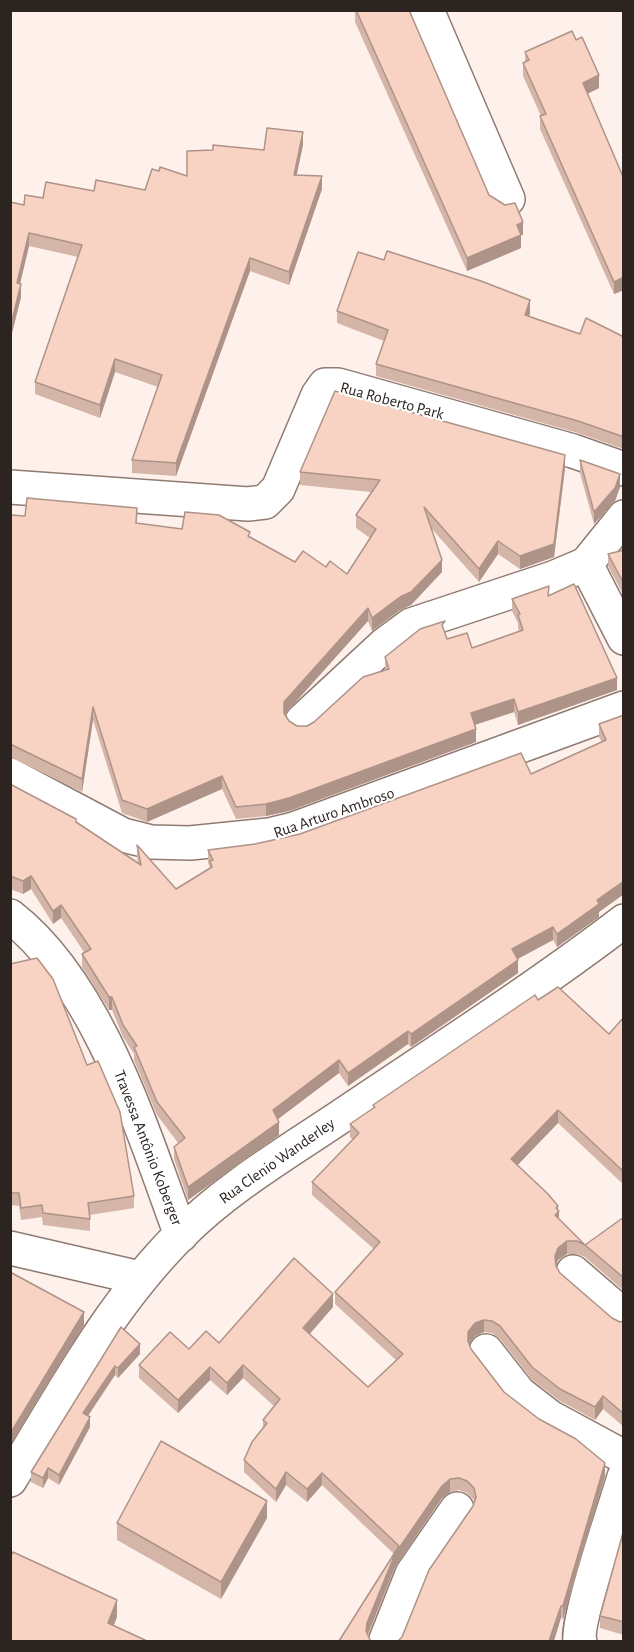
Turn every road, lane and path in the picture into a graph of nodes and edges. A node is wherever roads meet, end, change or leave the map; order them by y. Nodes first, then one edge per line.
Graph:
1 (427, 10) edge
2 (508, 199) dead end
3 (624, 469) edge
4 (10, 487) edge
5 (624, 517) edge
6 (586, 564) junction
7 (624, 638) edge
8 (624, 708) edge
9 (302, 721) dead end
10 (10, 775) edge
11 (10, 916) edge
12 (624, 921) edge
13 (180, 1235) junction
14 (10, 1248) edge
15 (573, 1272) dead end
16 (140, 1278) junction
17 (624, 1316) edge
18 (486, 1351) dead end
19 (624, 1457) edge
20 (624, 1477) edge
21 (10, 1480) edge
22 (457, 1509) dead end
23 (387, 1637) edge
24 (580, 1641) edge

1 - 2 street
3 - 4 street, Rua Roberto Park
5 - 6 street
6 - 7 street
6 - 9 street
8 - 10 street, Rua Arturo Ambroso
11 - 13 street, Travessa Antônio Koberger
12 - 13 street, Rua Clenio Wanderley
13 - 16 street, Rua Clenio Wanderley
14 - 16 street
15 - 17 street
16 - 21 street, Rua Clenio Wanderley
18 - 19 street
20 - 24 street
22 - 23 street

